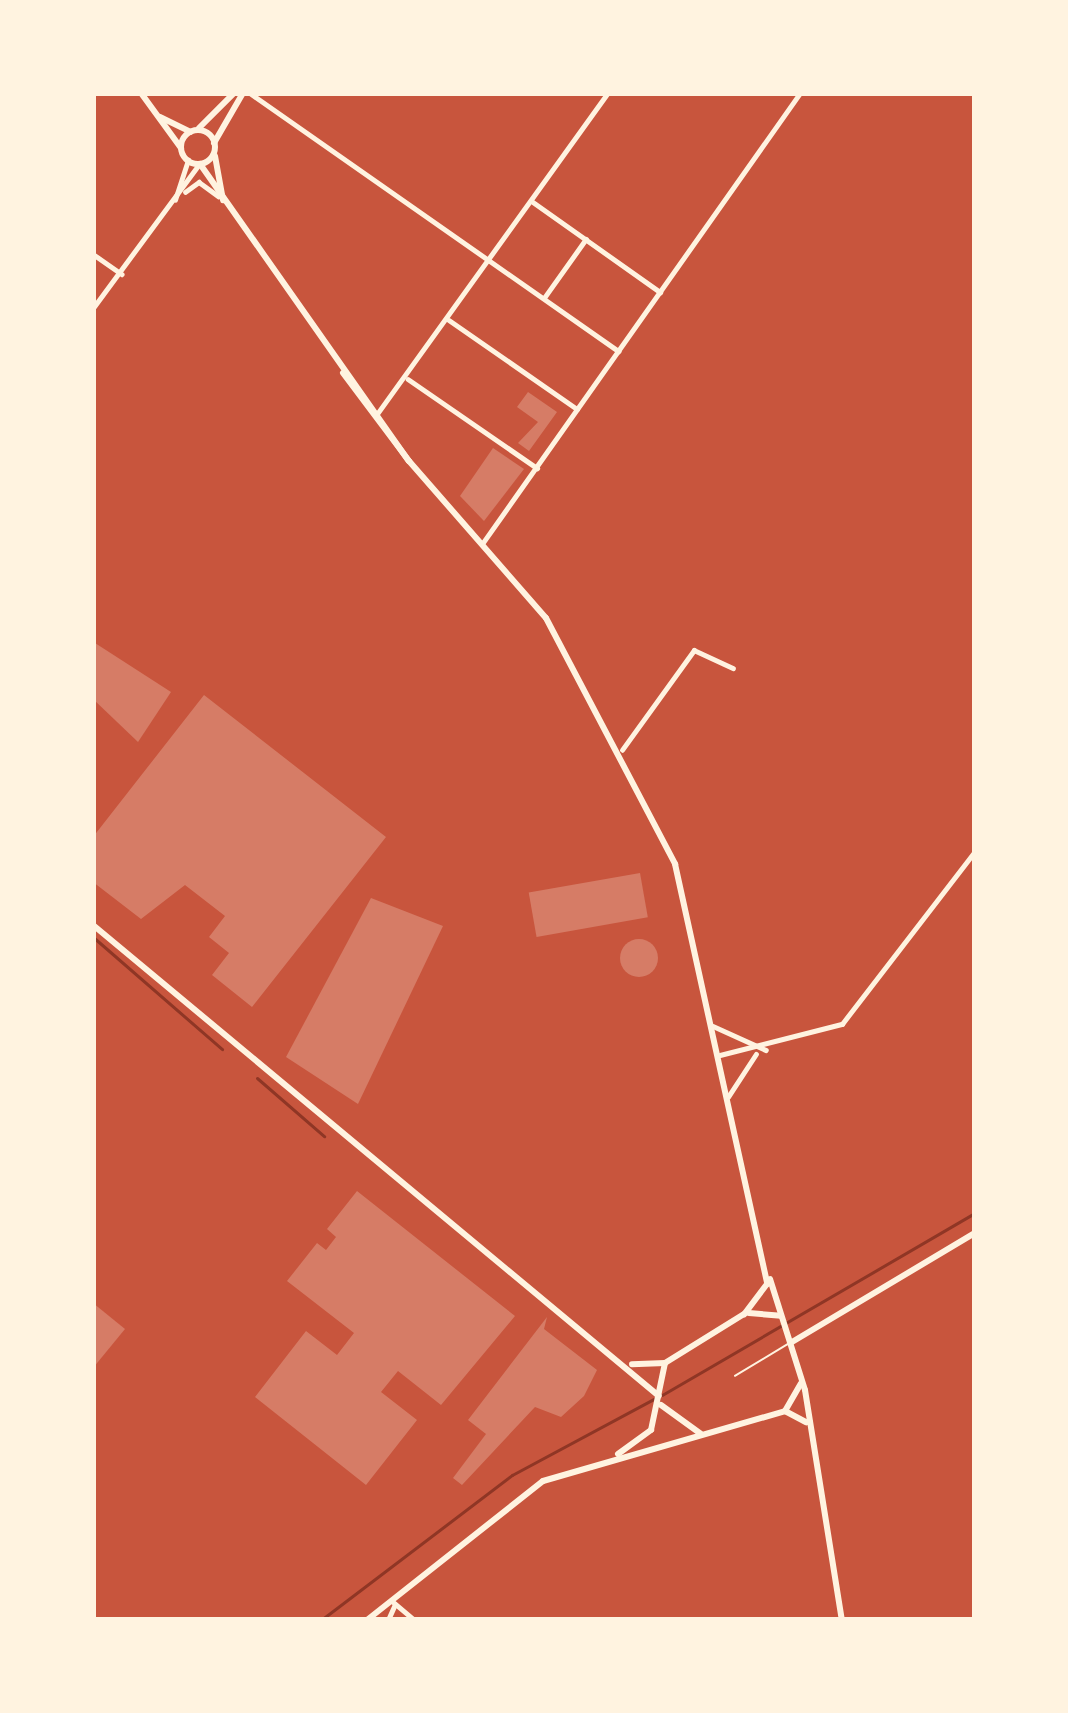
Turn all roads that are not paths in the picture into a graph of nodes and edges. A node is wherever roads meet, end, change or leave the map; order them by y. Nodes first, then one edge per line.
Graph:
1 (141, 93) edge
2 (242, 93) edge
3 (598, 93) edge
4 (800, 93) edge
5 (606, 95) edge
6 (160, 117) junction
7 (193, 132) junction
8 (214, 148) junction
9 (182, 149) junction
10 (188, 160) junction
11 (200, 164) junction
12 (185, 192) junction
13 (220, 198) junction
14 (533, 202) junction
15 (173, 204) junction
16 (586, 239) junction
17 (93, 254) edge
18 (491, 261) junction
19 (122, 274) junction
20 (660, 292) junction
21 (544, 298) junction
22 (93, 308) edge
23 (448, 320) junction
24 (619, 350) junction
25 (342, 370) junction
26 (407, 378) junction
27 (352, 392) junction
28 (578, 409) junction
29 (376, 415) junction
30 (384, 437) junction
31 (409, 461) junction
32 (537, 468) junction
33 (482, 544) junction
34 (975, 655) edge
35 (733, 668) dead end
36 (975, 688) edge
37 (622, 750) junction
38 (975, 851) edge
39 (93, 925) edge
40 (713, 1026) junction
41 (739, 1044) junction
42 (766, 1050) junction
43 (756, 1054) junction
44 (720, 1055) junction
45 (728, 1097) junction
46 (975, 1233) edge
47 (766, 1270) junction
48 (744, 1314) junction
49 (781, 1315) junction
50 (792, 1342) junction
51 (665, 1363) junction
52 (632, 1364) junction
53 (735, 1376) dead end
54 (802, 1379) junction
55 (654, 1384) junction
56 (660, 1404) junction
57 (785, 1411) junction
58 (700, 1434) junction
59 (813, 1440) junction
60 (609, 1458) junction
61 (392, 1602) junction
62 (367, 1620) edge
63 (388, 1620) edge
64 (415, 1620) edge
65 (842, 1620) edge

1 - 6 street
2 - 7 street
2 - 8 street
2 - 18 street
3 - 5 street
4 - 20 street
5 - 14 street
6 - 7 street
6 - 9 street
7 - 8 street
7 - 9 street
8 - 11 street
8 - 13 street
9 - 10 street
10 - 11 street
10 - 15 street
11 - 12 street
11 - 13 street
12 - 13 street
12 - 15 street
13 - 25 street
14 - 16 street
14 - 18 street
15 - 19 street
16 - 20 street
16 - 21 street
17 - 19 street
18 - 21 street
18 - 23 street
19 - 22 street
20 - 24 street
21 - 24 street
23 - 26 street
23 - 28 street
24 - 28 street
25 - 27 street
25 - 29 street
26 - 29 street
26 - 32 street
27 - 29 street
27 - 30 street
28 - 32 street
29 - 30 street
29 - 31 street
30 - 31 street
31 - 33 street
32 - 33 street
33 - 37 street
34 - 36 street
35 - 37 street
37 - 40 street
38 - 42 street
39 - 52 street
40 - 41 street
40 - 44 street
41 - 42 street
41 - 44 street
42 - 43 street
43 - 44 street
43 - 45 street
44 - 45 street
45 - 47 street
46 - 50 street
47 - 48 street
47 - 49 street
48 - 49 street
48 - 51 street
49 - 50 street
50 - 53 lane
50 - 54 street
51 - 52 street
51 - 55 street
52 - 55 street
54 - 57 street
54 - 59 street
55 - 56 street
56 - 58 street
56 - 60 street
57 - 58 street
57 - 59 street
58 - 60 street
59 - 65 street
60 - 61 street
61 - 62 street
61 - 63 street
61 - 64 street

